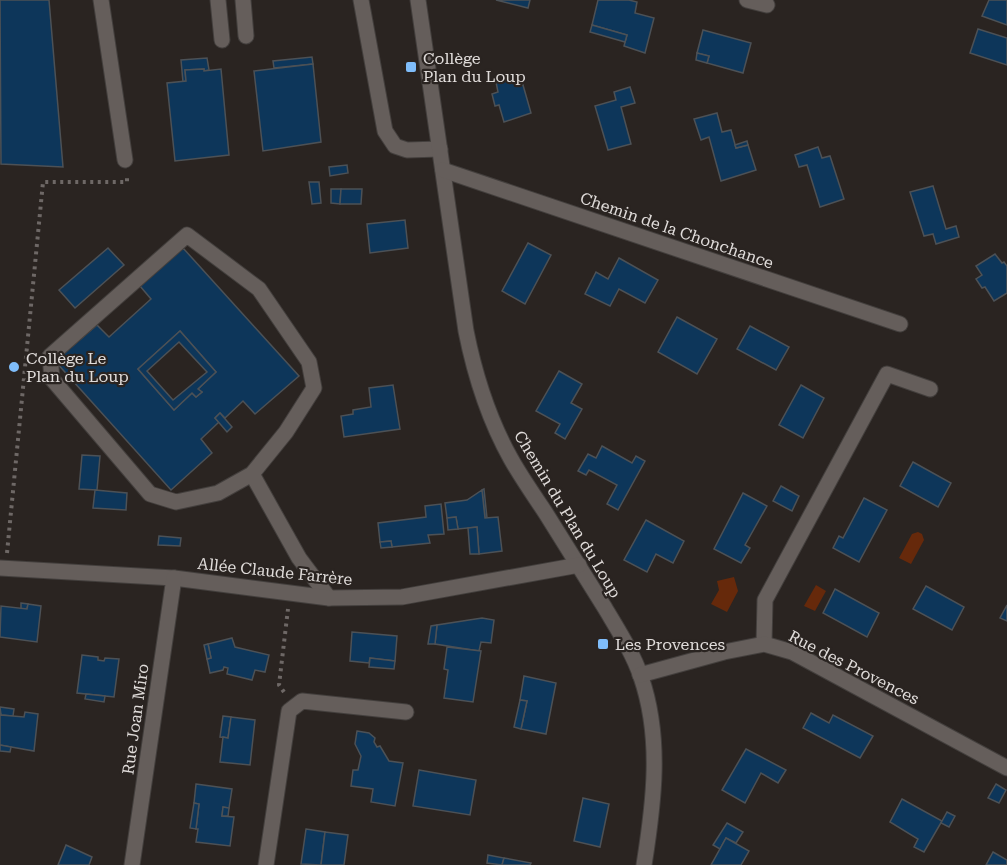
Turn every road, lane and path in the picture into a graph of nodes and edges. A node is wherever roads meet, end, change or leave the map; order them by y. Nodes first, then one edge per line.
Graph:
1 (100, 0) edge
2 (218, 0) edge
3 (243, 0) edge
4 (361, 0) edge
5 (418, 0) edge
6 (747, 0) edge
7 (767, 5) dead end
8 (246, 36) dead end
9 (222, 40) dead end
10 (440, 149) junction
11 (125, 160) joint
12 (443, 170) junction
13 (900, 324) dead end
14 (930, 389) dead end
15 (252, 474) junction
16 (579, 565) junction
17 (2, 568) edge
18 (174, 578) junction
19 (290, 593) junction
20 (329, 598) junction
21 (764, 644) junction
22 (640, 675) junction
23 (295, 706) junction
24 (406, 712) dead end
25 (1007, 768) edge
26 (132, 865) edge
27 (266, 865) edge
28 (644, 865) edge

1 - 11 street
2 - 9 street
3 - 8 street
4 - 10 street
5 - 10 street, Chemin du Plan du Loup
6 - 7 street
10 - 12 street, Chemin du Plan du Loup
11 - 17 path
12 - 13 street, Chemin de la Chonchance
12 - 16 street, Chemin du Plan du Loup
14 - 21 street
15 - 15 street
15 - 20 street
16 - 20 street, Allée Claude Farrère
16 - 22 street, Chemin du Plan du Loup
17 - 18 street, Allée Claude Farrère
18 - 19 street, Allée Claude Farrère
18 - 26 street, Rue Joan Miro
19 - 20 street, Allée Claude Farrère
19 - 23 path
21 - 22 street, Rue des Provences
21 - 25 street, Rue des Provences
22 - 28 street, Chemin du Plan du Loup
23 - 24 street
23 - 27 street

